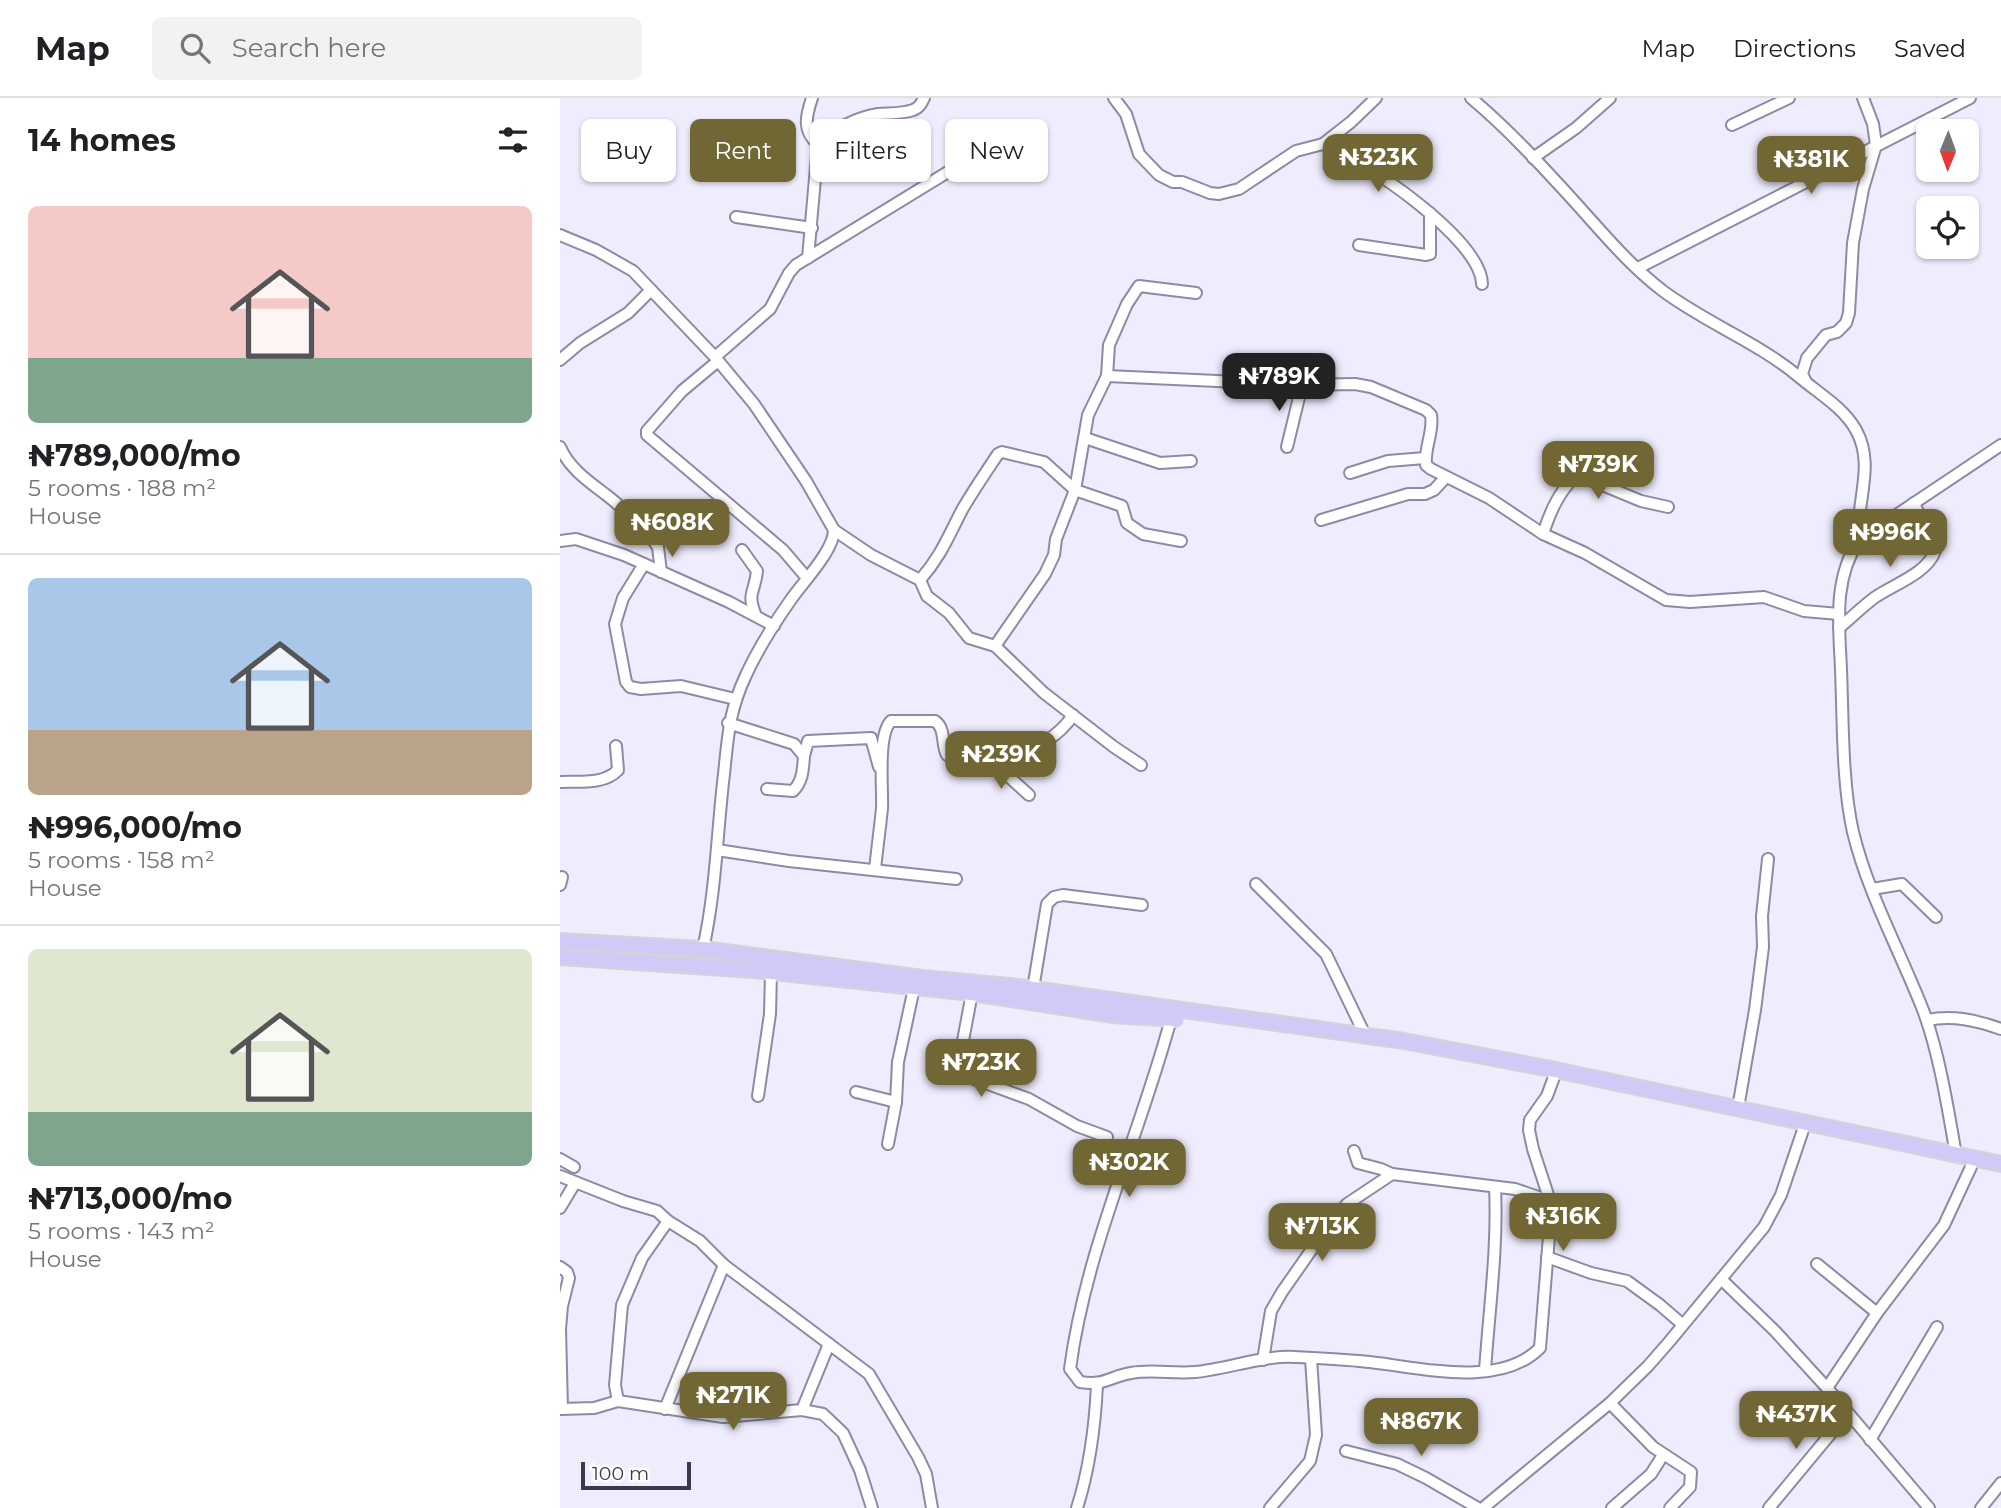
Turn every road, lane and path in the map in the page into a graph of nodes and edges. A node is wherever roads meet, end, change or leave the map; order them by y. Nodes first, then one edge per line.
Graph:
1 (812, 98) edge
2 (924, 98) edge
3 (1114, 98) edge
4 (1376, 98) edge
5 (1610, 98) edge
6 (1789, 98) edge
7 (1863, 98) edge
8 (1970, 98) edge
9 (1478, 100) edge
10 (1951, 102) edge
11 (861, 119) edge
12 (1351, 122) junction
13 (1732, 125) dead end
14 (810, 138) edge
15 (1323, 144) junction
16 (1876, 145) junction
17 (1342, 151) junction
18 (1533, 158) junction
19 (945, 173) edge
20 (815, 182) edge
21 (1430, 213) junction
22 (736, 217) dead end
23 (812, 228) junction
24 (560, 235) edge
25 (1359, 245) dead end
26 (808, 258) junction
27 (1637, 268) junction
28 (1482, 284) dead end
29 (651, 290) junction
30 (1196, 293) dead end
31 (716, 359) junction
32 (560, 360) edge
33 (1107, 376) junction
34 (1806, 382) junction
35 (1302, 385) junction
36 (1085, 438) junction
37 (2001, 445) edge
38 (560, 447) edge
39 (1287, 447) dead end
40 (1425, 458) junction
41 (1191, 461) dead end
42 (1350, 473) dead end
43 (1446, 477) junction
44 (1076, 490) junction
45 (1914, 503) junction
46 (1668, 507) dead end
47 (1321, 520) dead end
48 (1857, 523) junction
49 (1874, 529) junction
50 (834, 530) junction
51 (1544, 534) junction
52 (1859, 540) junction
53 (560, 541) edge
54 (1181, 541) dead end
55 (742, 550) dead end
56 (644, 564) junction
57 (661, 572) junction
58 (807, 578) junction
59 (920, 580) junction
60 (1839, 614) junction
61 (756, 616) junction
62 (774, 626) junction
63 (1839, 628) junction
64 (995, 646) junction
65 (735, 699) junction
66 (1073, 715) junction
67 (728, 723) junction
68 (617, 746) dead end
69 (804, 756) junction
70 (998, 764) junction
71 (1141, 765) dead end
72 (880, 773) junction
73 (560, 782) edge
74 (767, 789) dead end
75 (1029, 795) dead end
76 (717, 850) junction
77 (1768, 859) dead end
78 (875, 870) junction
79 (956, 879) dead end
80 (1256, 884) dead end
81 (1872, 889) junction
82 (1142, 905) dead end
83 (1936, 917) dead end
84 (560, 941) edge
85 (702, 949) junction
86 (560, 957) edge
87 (771, 972) junction
88 (914, 988) junction
89 (1033, 989) junction
90 (972, 993) junction
91 (1172, 1014) junction
92 (1927, 1020) junction
93 (2001, 1029) edge
94 (1365, 1035) junction
95 (1554, 1077) junction
96 (1637, 1091) junction
97 (856, 1092) dead end
98 (758, 1096) dead end
99 (896, 1102) junction
100 (1738, 1108) junction
101 (1803, 1130) junction
102 (1107, 1137) dead end
103 (888, 1144) dead end
104 (1354, 1151) dead end
105 (1956, 1154) junction
106 (560, 1159) edge
107 (2001, 1164) edge
108 (574, 1167) dead end
109 (1971, 1167) junction
110 (1392, 1174) junction
111 (2001, 1174) edge
112 (560, 1176) edge
113 (575, 1183) junction
114 (1495, 1187) junction
115 (1549, 1201) junction
116 (560, 1208) edge
117 (668, 1221) junction
118 (1547, 1257) junction
119 (1817, 1264) dead end
120 (724, 1265) junction
121 (560, 1267) edge
122 (1721, 1279) junction
123 (1877, 1313) junction
124 (1682, 1324) junction
125 (1937, 1327) dead end
126 (829, 1344) junction
127 (1311, 1359) junction
128 (1264, 1360) junction
129 (1485, 1371) junction
130 (1097, 1385) junction
131 (1826, 1388) junction
132 (618, 1401) junction
133 (1610, 1403) junction
134 (561, 1409) edge
135 (665, 1409) junction
136 (802, 1410) junction
137 (1847, 1414) junction
138 (1870, 1440) junction
139 (1346, 1451) dead end
140 (1663, 1455) junction
141 (2001, 1483) edge
142 (1924, 1507) edge
143 (872, 1508) edge
144 (932, 1508) edge
145 (1077, 1508) edge
146 (1270, 1508) edge
147 (1480, 1508) edge
148 (1612, 1508) edge
149 (1670, 1508) edge
150 (1769, 1508) edge
151 (1981, 1508) edge

1 - 14 street
2 - 11 street
3 - 15 street
4 - 12 street
5 - 18 street
6 - 13 street
7 - 16 street
8 - 10 street
9 - 18 street
10 - 16 street
12 - 15 street
12 - 17 street
15 - 17 street
16 - 27 street
16 - 34 street
17 - 21 street
18 - 27 street
19 - 26 street
20 - 23 street
21 - 25 street
21 - 28 street
22 - 23 street
23 - 26 street
24 - 29 street
26 - 31 street
27 - 34 street
29 - 31 street
29 - 32 street
30 - 33 street
31 - 50 street
31 - 58 street
33 - 35 street
33 - 36 street
34 - 48 street
35 - 39 street
35 - 40 street
36 - 41 street
36 - 44 street
37 - 45 street
38 - 57 street
40 - 42 street
40 - 43 street
43 - 47 street
43 - 51 street
44 - 54 street
44 - 59 street
44 - 64 street
45 - 49 street
45 - 63 street
46 - 51 street
48 - 49 street
48 - 52 street
49 - 52 street
50 - 58 street
50 - 59 street
51 - 60 street
52 - 60 street
53 - 56 street
55 - 61 street
56 - 57 street
56 - 65 street
57 - 61 street
58 - 62 street
59 - 64 street
60 - 63 street
61 - 62 street
62 - 65 street
63 - 81 street
64 - 66 street
65 - 67 street
66 - 70 street
66 - 71 street
67 - 69 street
67 - 76 street
68 - 73 street
69 - 72 street
69 - 74 street
70 - 72 street
70 - 75 street
72 - 78 street
76 - 78 street
76 - 85 street
77 - 100 street
78 - 79 street
80 - 94 street
81 - 83 street
81 - 92 street
82 - 89 street
84 - 85 main road
85 - 89 main road
86 - 87 main road
87 - 88 main road
87 - 98 street
88 - 90 main road
88 - 99 street
89 - 91 main road
90 - 91 main road
90 - 102 street
91 - 94 main road
91 - 95 main road
91 - 130 street
92 - 93 street
92 - 105 street
94 - 96 main road
95 - 96 main road
95 - 115 street
96 - 100 main road
96 - 101 main road
97 - 99 street
99 - 103 street
100 - 105 main road
101 - 109 main road
101 - 122 street
104 - 110 street
105 - 107 main road
106 - 108 street
109 - 111 main road
109 - 123 street
110 - 114 street
110 - 128 street
112 - 113 street
113 - 116 street
113 - 117 street
114 - 115 street
114 - 129 street
115 - 118 street
117 - 120 street
117 - 132 street
118 - 124 street
118 - 129 street
119 - 123 street
120 - 126 street
120 - 135 street
121 - 134 street
122 - 124 street
122 - 131 street
123 - 131 street
124 - 133 street
125 - 138 street
126 - 136 street
126 - 144 street
127 - 128 street
127 - 129 street
127 - 146 street
128 - 130 street
130 - 145 street
131 - 137 street
132 - 134 street
132 - 135 street
133 - 140 street
133 - 147 street
135 - 136 street
136 - 143 street
137 - 138 street
137 - 150 street
138 - 142 street
139 - 147 street
140 - 148 street
140 - 149 street
141 - 151 street

